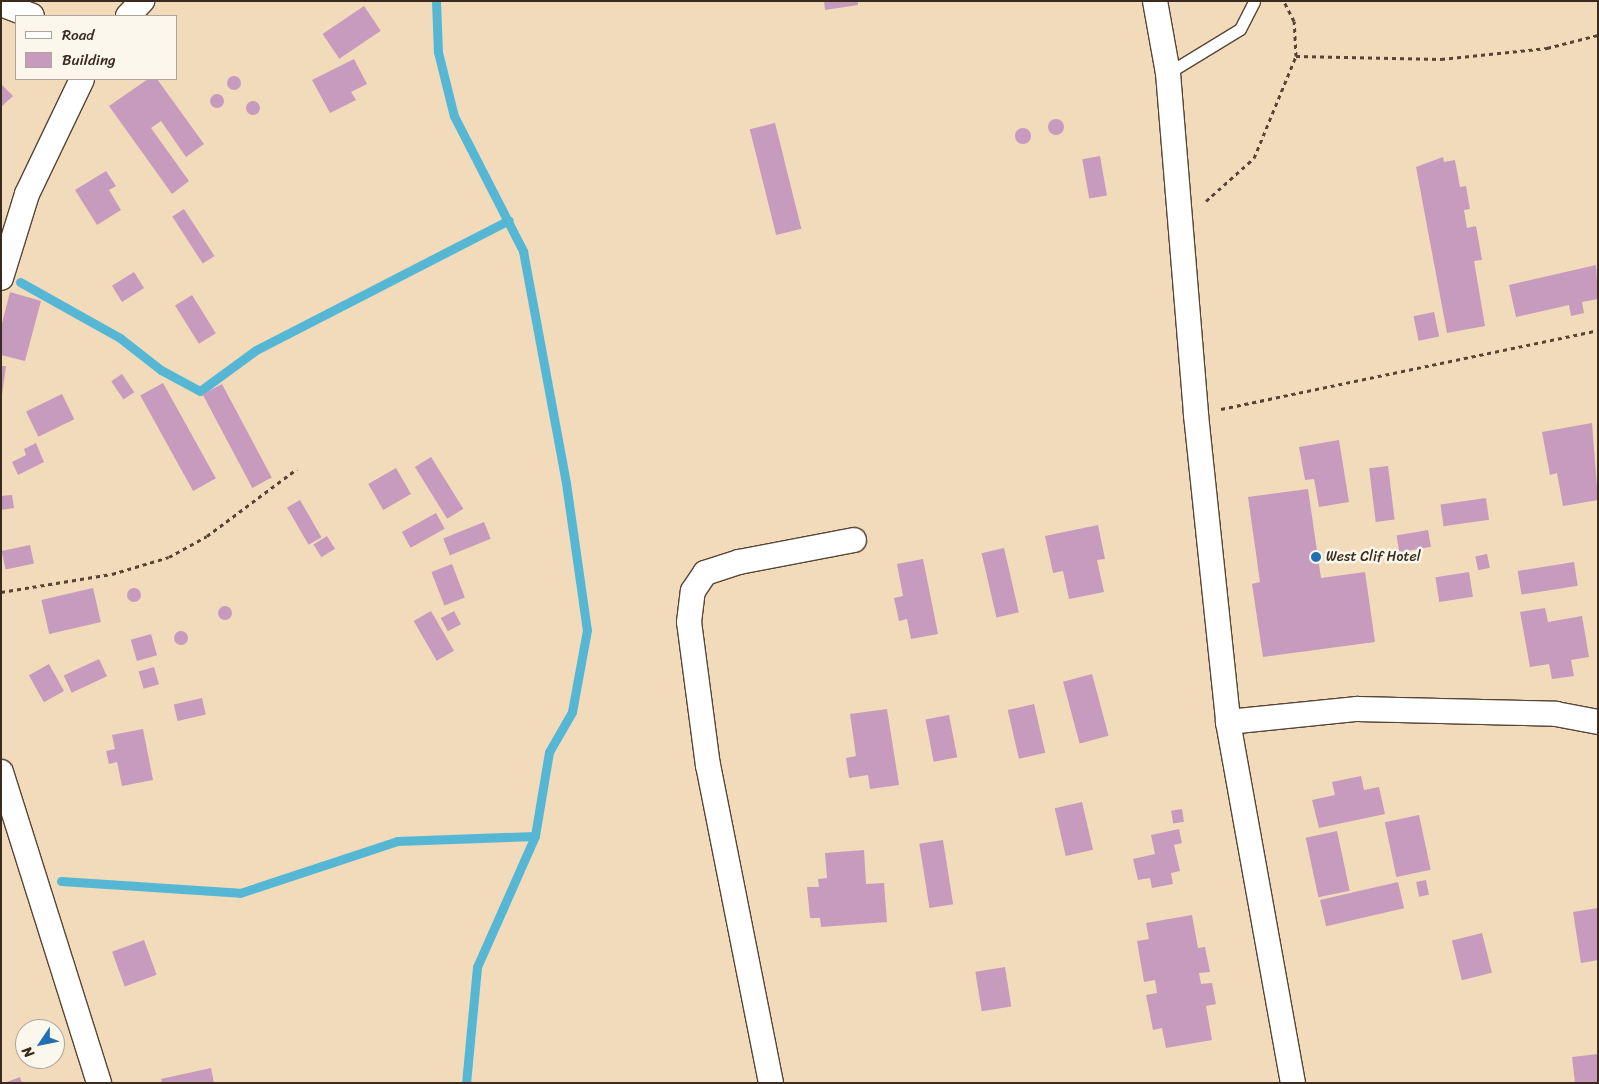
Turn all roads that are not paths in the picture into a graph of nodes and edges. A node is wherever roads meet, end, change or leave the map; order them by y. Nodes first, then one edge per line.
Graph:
1 (142, 1) edge
2 (1154, 1) edge
3 (1254, 1) edge
4 (1, 4) edge
5 (29, 15) edge
6 (129, 15) edge
7 (1168, 73) junction
8 (82, 80) edge
9 (7, 233) edge
10 (1, 278) edge
11 (854, 540) dead end
12 (1228, 722) junction
13 (1598, 722) edge
14 (1, 772) edge
15 (99, 1083) edge
16 (771, 1083) edge
17 (1293, 1083) edge

1 - 6 street
2 - 7 street
3 - 7 lane
4 - 5 street
7 - 12 street
8 - 9 street
9 - 10 street
11 - 16 street
12 - 13 street
12 - 17 street
14 - 15 street

